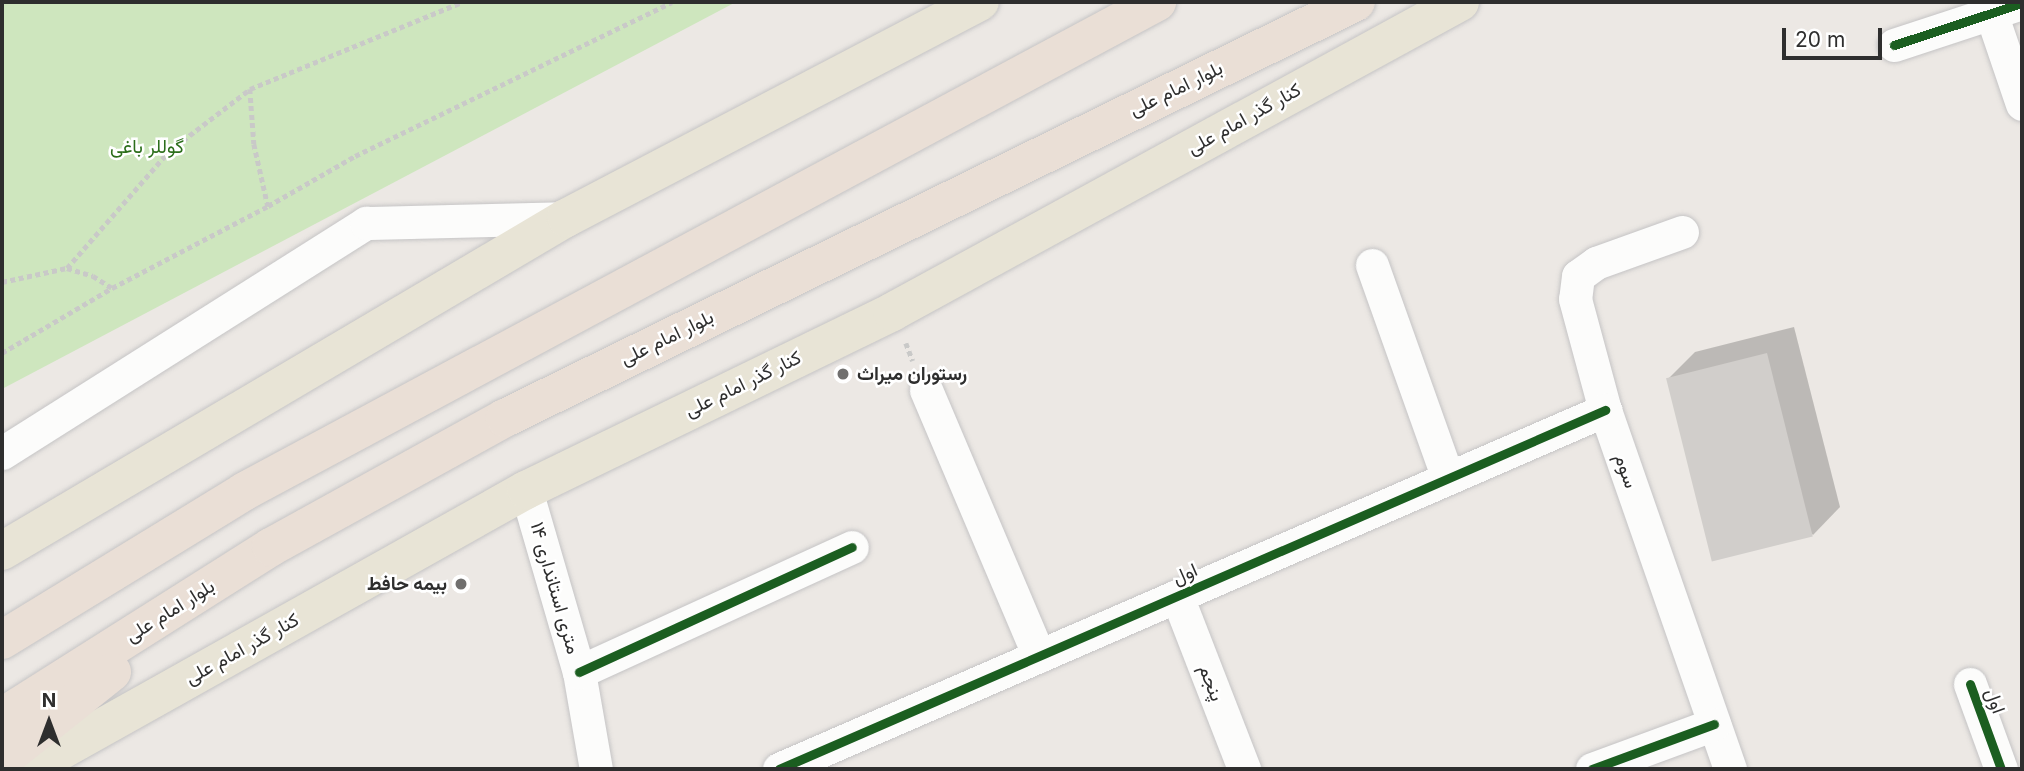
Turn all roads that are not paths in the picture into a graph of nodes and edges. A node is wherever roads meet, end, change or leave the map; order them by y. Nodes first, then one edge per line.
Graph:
1 (980, 2) edge
2 (1157, 2) edge
3 (1356, 2) edge
4 (1460, 2) edge
5 (2022, 2) edge
6 (1991, 13) junction
7 (1894, 45) dead end
8 (2022, 104) edge
9 (566, 218) junction
10 (1682, 232) dead end
11 (1371, 265) dead end
12 (926, 390) road end
13 (1605, 410) junction
14 (2, 453) edge
15 (1448, 478) junction
16 (526, 490) junction
17 (271, 547) junction
18 (852, 547) dead end
19 (2, 551) edge
20 (1177, 596) junction
21 (2, 640) edge
22 (1039, 656) junction
23 (579, 671) junction
24 (1970, 684) dead end
25 (2, 718) edge
26 (1714, 724) junction
27 (2, 760) edge
28 (820, 761) edge
29 (28, 769) edge
30 (596, 769) edge
31 (779, 769) edge
32 (1244, 769) edge
33 (1592, 769) edge
34 (1730, 769) edge
35 (2001, 769) edge

1 - 9 main road
2 - 21 highway
3 - 17 highway, بلوار امام علی
4 - 16 main road, کنار گذر امام علی
5 - 6 street
6 - 7 street
6 - 8 street
9 - 14 street
9 - 19 main road
10 - 13 street, سوم
11 - 15 street
12 - 22 street
13 - 15 street, اول
13 - 26 street, سوم
15 - 20 street, اول
16 - 23 street, ۱۴ متری استانداری
16 - 29 main road, کنار گذر امام علی
17 - 25 highway, بلوار امام علی
17 - 27 highway
18 - 23 street
20 - 22 street, اول
20 - 32 street, پنجم
22 - 28 street, اول
23 - 30 street, ۱۴ متری استانداری
24 - 35 street, اول
26 - 33 street
26 - 34 street, سوم
28 - 31 street, اول

